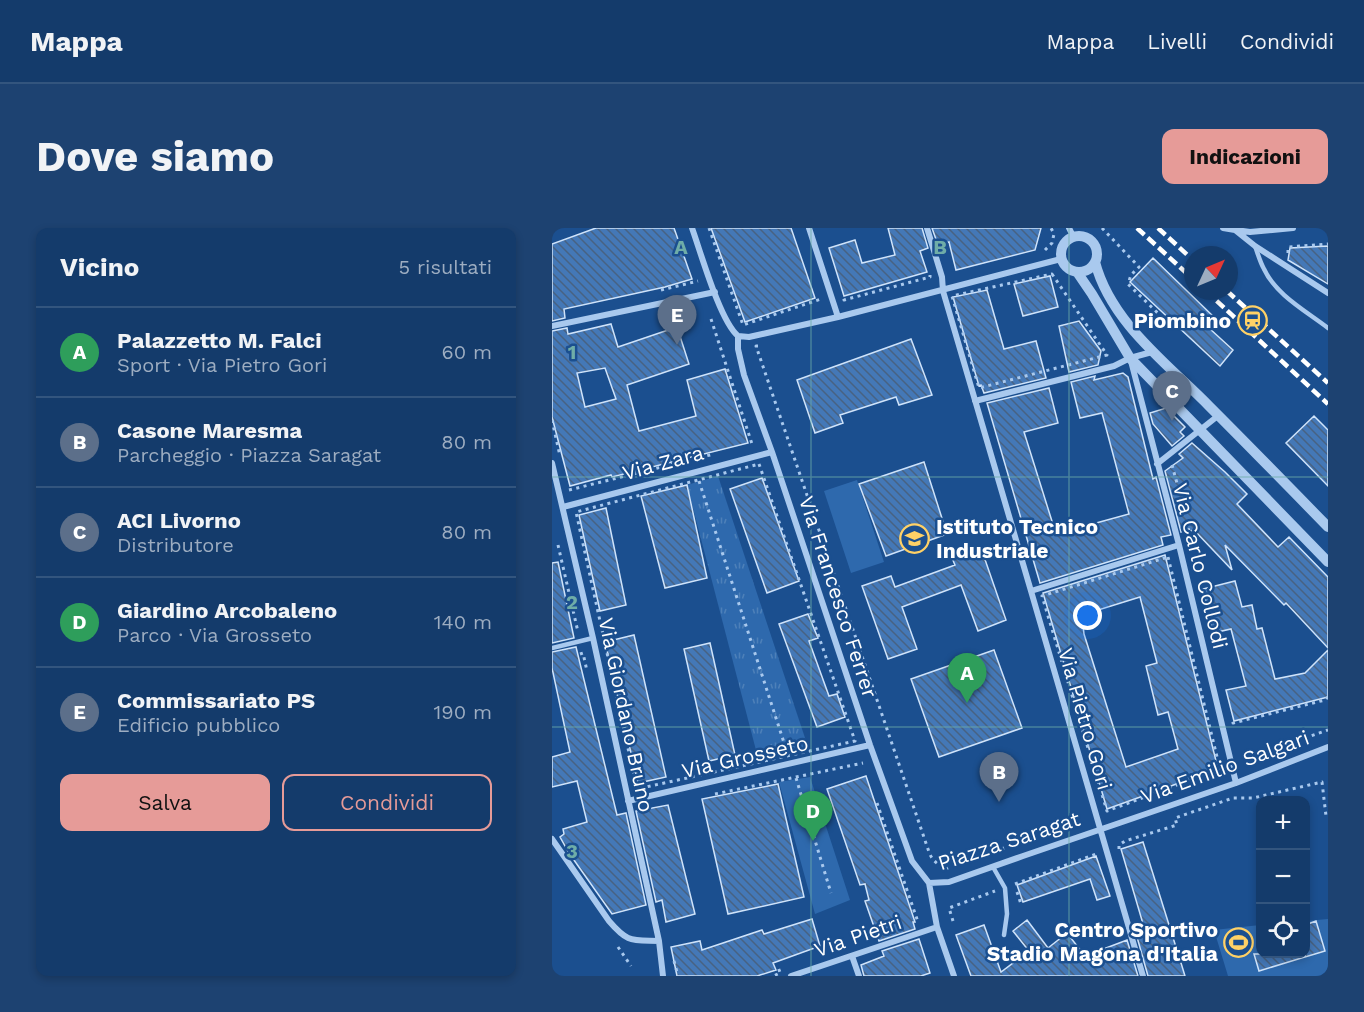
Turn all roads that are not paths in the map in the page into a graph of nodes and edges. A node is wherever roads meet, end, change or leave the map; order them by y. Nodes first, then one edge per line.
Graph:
1 (692, 228) edge
2 (809, 228) edge
3 (927, 228) edge
4 (1223, 228) edge
5 (1293, 228) edge
6 (1235, 230) junction
7 (1250, 230) edge
8 (1071, 232) edge
9 (1255, 246) junction
10 (1061, 259) junction
11 (1095, 262) junction
12 (1077, 272) junction
13 (943, 291) junction
14 (715, 292) junction
15 (1328, 293) edge
16 (838, 317) junction
17 (552, 326) edge
18 (1328, 328) edge
19 (738, 336) junction
20 (1152, 352) junction
21 (1130, 358) junction
22 (975, 401) junction
23 (1219, 416) junction
24 (1201, 430) junction
25 (772, 452) junction
26 (552, 463) edge
27 (1157, 464) junction
28 (562, 507) junction
29 (1328, 527) edge
30 (1179, 545) junction
31 (1328, 562) edge
32 (1031, 591) junction
33 (593, 638) junction
34 (552, 648) edge
35 (870, 745) junction
36 (1328, 747) edge
37 (1236, 783) junction
38 (628, 801) junction
39 (1100, 830) junction
40 (552, 839) edge
41 (993, 867) junction
42 (929, 883) junction
43 (937, 927) junction
44 (1004, 935) dead end
45 (659, 941) junction
46 (852, 956) junction
47 (663, 976) edge
48 (790, 976) edge
49 (859, 976) edge
50 (954, 976) edge
51 (1143, 976) edge

1 - 14 street, Via Francesco Ferrer
2 - 16 street
3 - 13 street, Via Pietro Gori
4 - 6 street
5 - 7 street
6 - 7 street
6 - 9 street
8 - 10 street
8 - 11 street
9 - 15 street
9 - 18 lane
10 - 12 street
10 - 13 street
11 - 12 street
11 - 20 street
12 - 21 street
13 - 16 street
13 - 22 street, Via Pietro Gori
14 - 17 street
14 - 19 street, Via Francesco Ferrer
16 - 19 street
19 - 25 street, Via Francesco Ferrer
20 - 21 street
20 - 23 street
21 - 22 street
21 - 24 street
21 - 27 street, Via Carlo Collodi
22 - 32 street, Via Pietro Gori
23 - 24 street
23 - 29 street
24 - 27 street
24 - 31 street
25 - 28 street, Via Zara
25 - 35 street, Via Francesco Ferrer
26 - 28 street, Via Giordano Bruno
27 - 30 street, Via Carlo Collodi
28 - 33 street, Via Giordano Bruno
30 - 32 street
30 - 37 street, Via Carlo Collodi
32 - 39 street, Via Pietro Gori
33 - 34 lane
33 - 38 street, Via Giordano Bruno
35 - 38 street, Via Grosseto
35 - 42 street, Via Francesco Ferrer
36 - 37 street, Via Emilio Salgari
37 - 39 street, Via Emilio Salgari
38 - 45 street, Via Giordano Bruno
39 - 41 street, Piazza Saragat
39 - 51 street, Via Pietro Gori
40 - 45 street
41 - 42 street, Piazza Saragat
41 - 44 lane
42 - 43 street, Via Francesco Ferrer
43 - 46 street, Via Pietri
43 - 50 street, Via Francesco Ferrer
45 - 47 street, Via Giordano Bruno
46 - 48 street, Via Pietri
46 - 49 street

